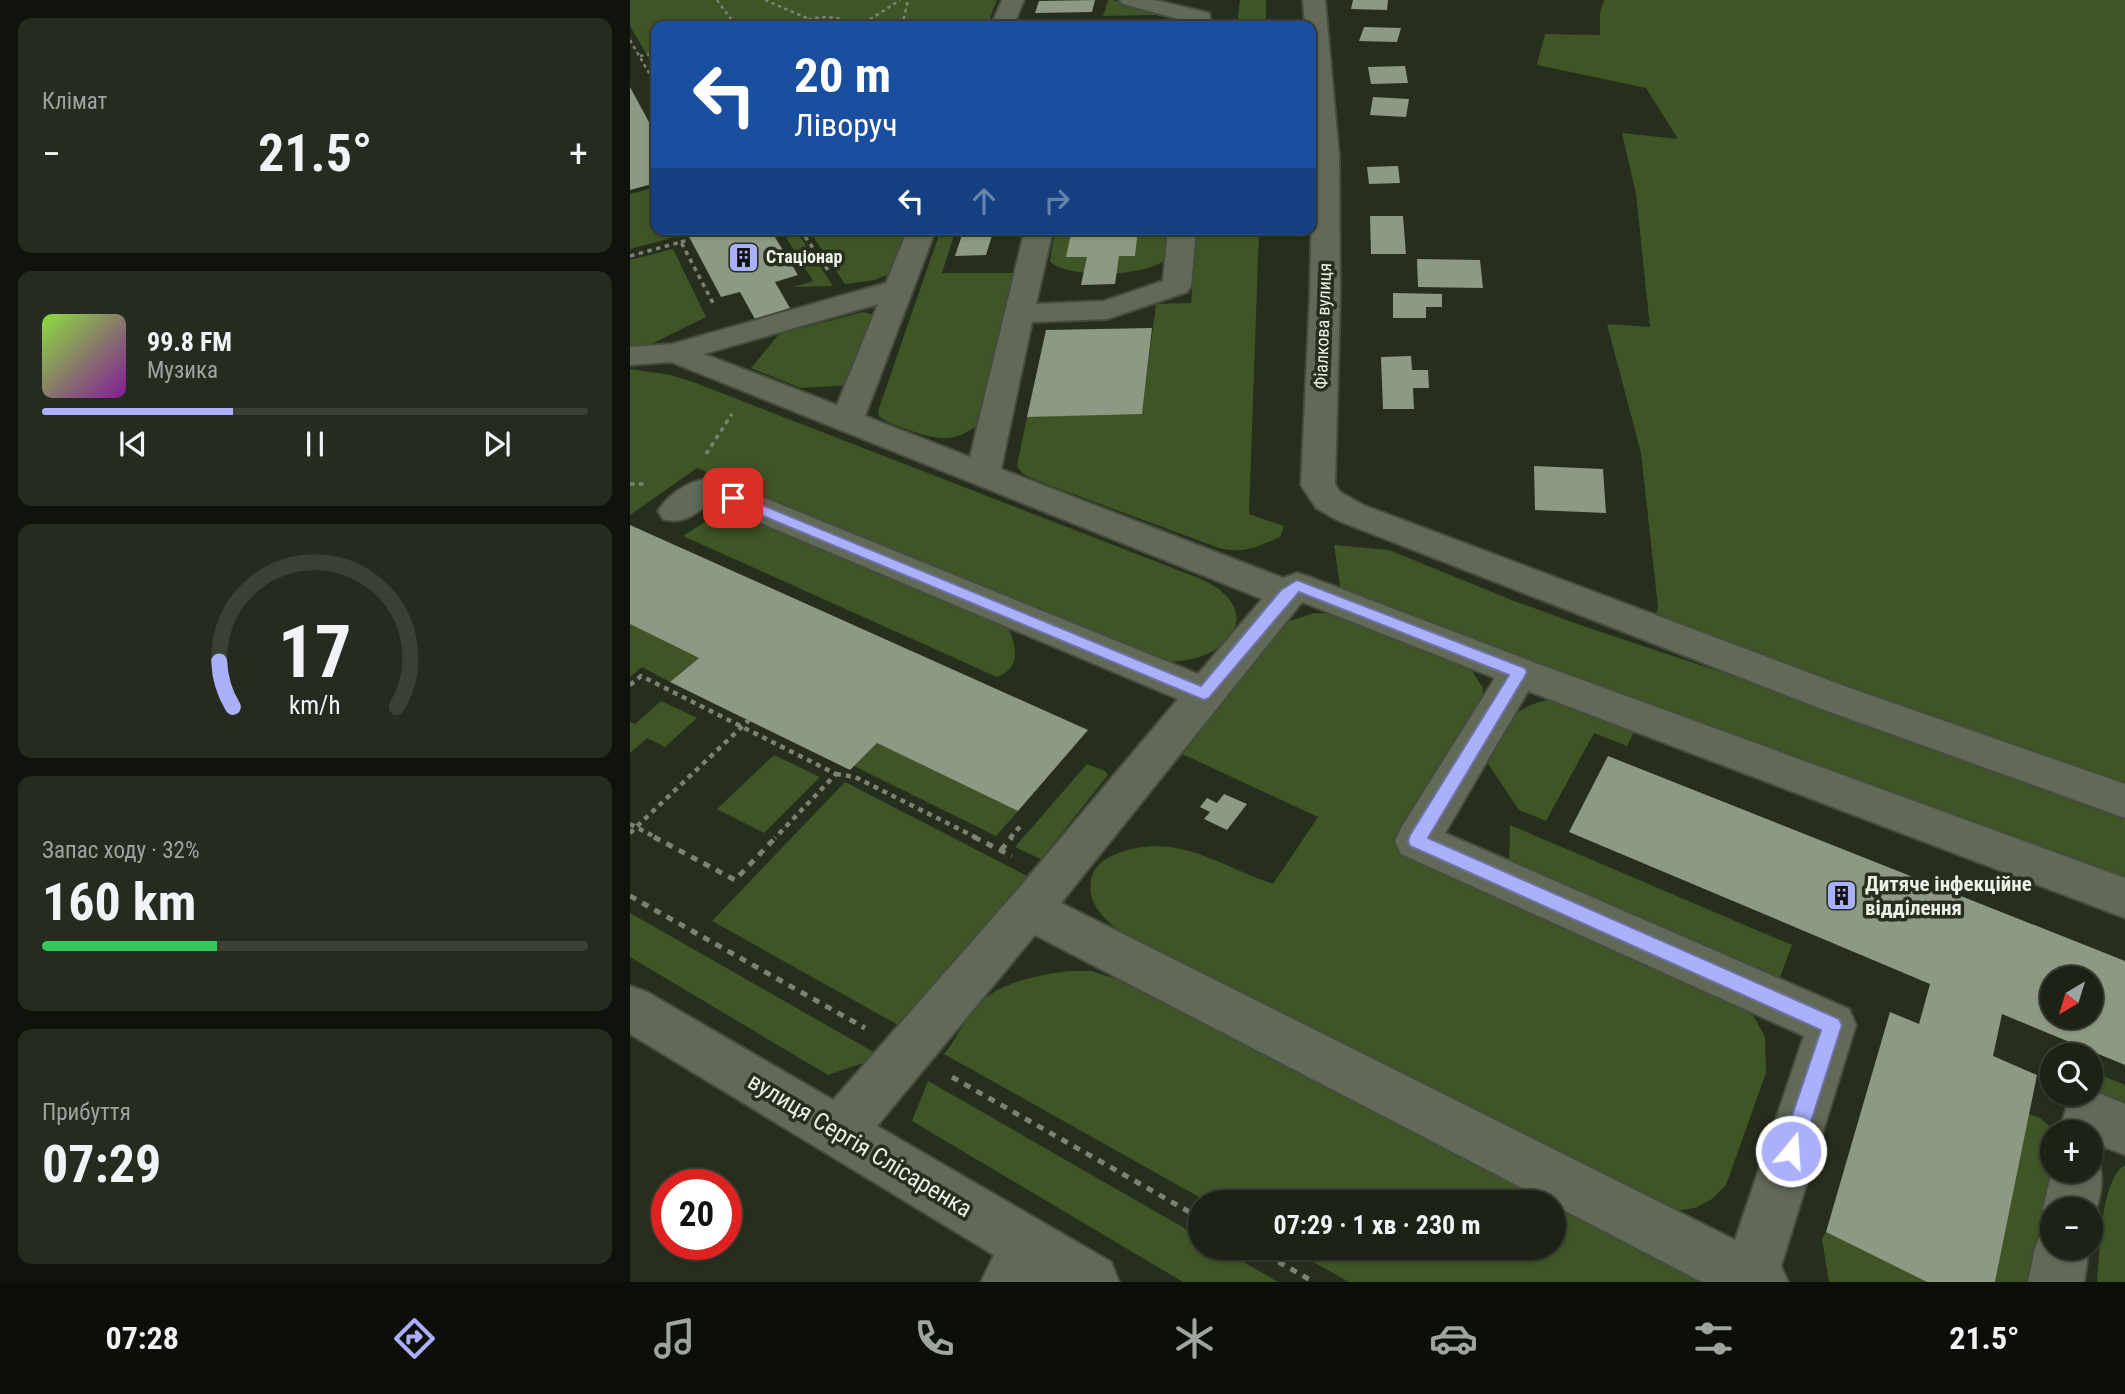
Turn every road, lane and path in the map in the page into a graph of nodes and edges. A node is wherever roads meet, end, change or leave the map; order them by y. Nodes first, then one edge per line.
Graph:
1 (717, 0) edge
2 (765, 0) edge
3 (900, 0) edge
4 (908, 0) edge
5 (1013, 0) edge
6 (1130, 0) edge
7 (1314, 0) edge
8 (1202, 15) edge
9 (810, 19) junction
10 (732, 21) edge
11 (806, 21) edge
12 (845, 21) edge
13 (868, 21) edge
14 (903, 21) edge
15 (1004, 21) edge
16 (1316, 21) edge
17 (1316, 26) edge
18 (630, 40) edge
19 (651, 54) edge
20 (640, 56) junction
21 (651, 76) edge
22 (804, 235) edge
23 (920, 235) edge
24 (1038, 235) edge
25 (1181, 235) edge
26 (690, 239) dead end
27 (681, 242) junction
28 (630, 256) edge
29 (898, 289) junction
30 (850, 303) junction
31 (1019, 314) junction
32 (730, 337) junction
33 (674, 352) junction
34 (630, 356) edge
35 (847, 420) junction
36 (983, 474) junction
37 (675, 511) dead end
38 (1287, 594) junction
39 (1519, 672) junction
40 (630, 685) edge
41 (1204, 694) junction
42 (749, 720) dead end
43 (742, 727) junction
44 (836, 774) junction
45 (2125, 801) edge
46 (1023, 823) dead end
47 (633, 825) edge
48 (630, 832) edge
49 (1001, 850) junction
50 (1026, 885) junction
51 (2125, 898) edge
52 (630, 1008) edge
53 (2087, 1120) edge
54 (2102, 1120) edge
55 (2103, 1120) edge
56 (2125, 1130) edge
57 (838, 1133) junction
58 (1275, 1260) edge
59 (2060, 1260) edge
60 (1021, 1264) edge
61 (1755, 1280) edge
62 (1091, 1282) edge
63 (1314, 1282) edge
64 (2056, 1282) edge

1 - 10 path
2 - 9 path
3 - 13 path
4 - 14 path
5 - 15 street
6 - 8 street
7 - 16 street, Фіалкова вулиця
9 - 11 path
9 - 12 path
17 - 45 street, Фіалкова вулиця
18 - 20 path
19 - 20 path
20 - 21 path
22 - 30 path
23 - 29 street
24 - 31 street
25 - 31 street
26 - 27 path
27 - 28 path
27 - 32 path
29 - 30 street
29 - 35 street
30 - 32 street
31 - 36 street
32 - 33 street
33 - 34 street
33 - 35 street
35 - 36 street
36 - 38 street
37 - 41 street
38 - 39 street
38 - 41 street
39 - 51 street
39 - 61 street
40 - 43 path
41 - 50 street
42 - 43 path
43 - 44 path
43 - 47 path
44 - 47 path
44 - 49 path
46 - 49 path
47 - 48 path
49 - 50 path
50 - 57 street
50 - 61 street
52 - 57 street, вулиця Сергія Слісаренка
53 - 54 street
55 - 56 street
57 - 60 street, вулиця Сергія Слісаренка
58 - 63 path
59 - 64 street
60 - 62 street, вулиця Сергія Слісаренка

